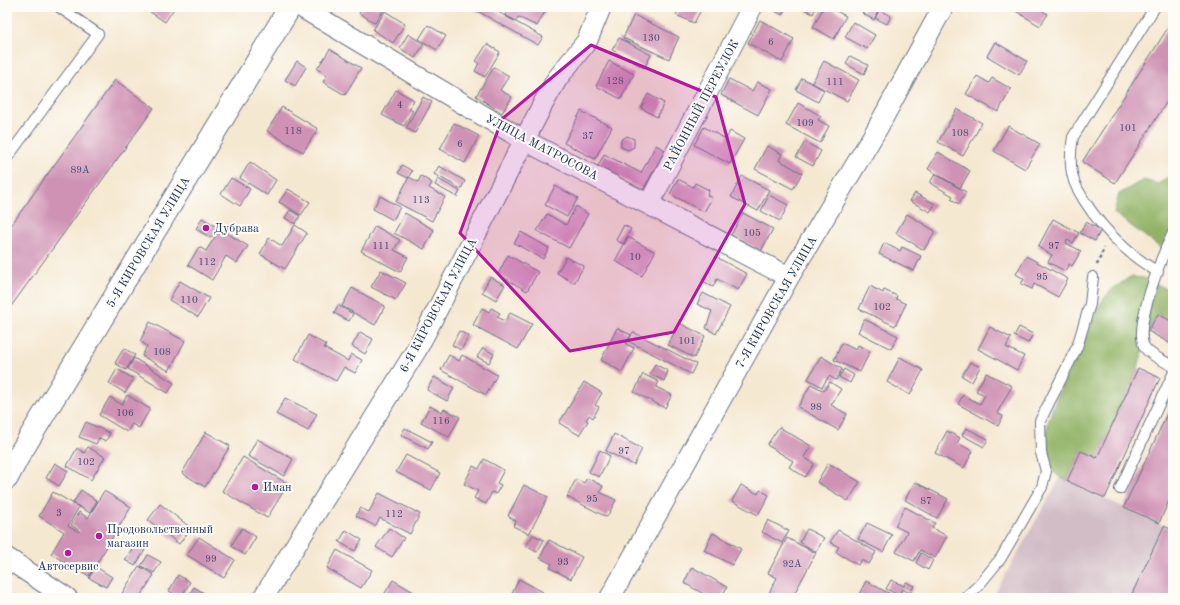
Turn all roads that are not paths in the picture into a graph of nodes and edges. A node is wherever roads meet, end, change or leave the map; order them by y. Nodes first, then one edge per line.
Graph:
1 (60, 7) edge
2 (290, 7) edge
3 (301, 7) edge
4 (602, 7) edge
5 (752, 7) edge
6 (943, 7) edge
7 (1155, 7) edge
8 (524, 140) junction
9 (7, 158) edge
10 (649, 204) junction
11 (1173, 233) edge
12 (1158, 272) junction
13 (789, 277) junction
14 (1093, 277) road end
15 (1173, 366) edge
16 (1173, 374) edge
17 (7, 478) edge
18 (1120, 489) dead end
19 (7, 558) edge
20 (67, 598) edge
21 (263, 598) edge
22 (610, 598) edge
23 (965, 598) edge

1 - 9 lane
2 - 17 main road, 5-Я КИРОВСКАЯ УЛИЦА
3 - 8 street, УЛИЦА МАТРОСОВА
4 - 8 street, 6-Я КИРОВСКАЯ УЛИЦА
5 - 10 street, РАЙОННЫЙ ПЕРЕУЛОК
6 - 13 street, 7-Я КИРОВСКАЯ УЛИЦА
7 - 12 lane
8 - 10 street, УЛИЦА МАТРОСОВА
8 - 21 street, 6-Я КИРОВСКАЯ УЛИЦА
10 - 13 street, УЛИЦА МАТРОСОВА
11 - 12 lane
12 - 15 lane
13 - 22 street, 7-Я КИРОВСКАЯ УЛИЦА
14 - 23 lane
16 - 18 lane
19 - 20 street

